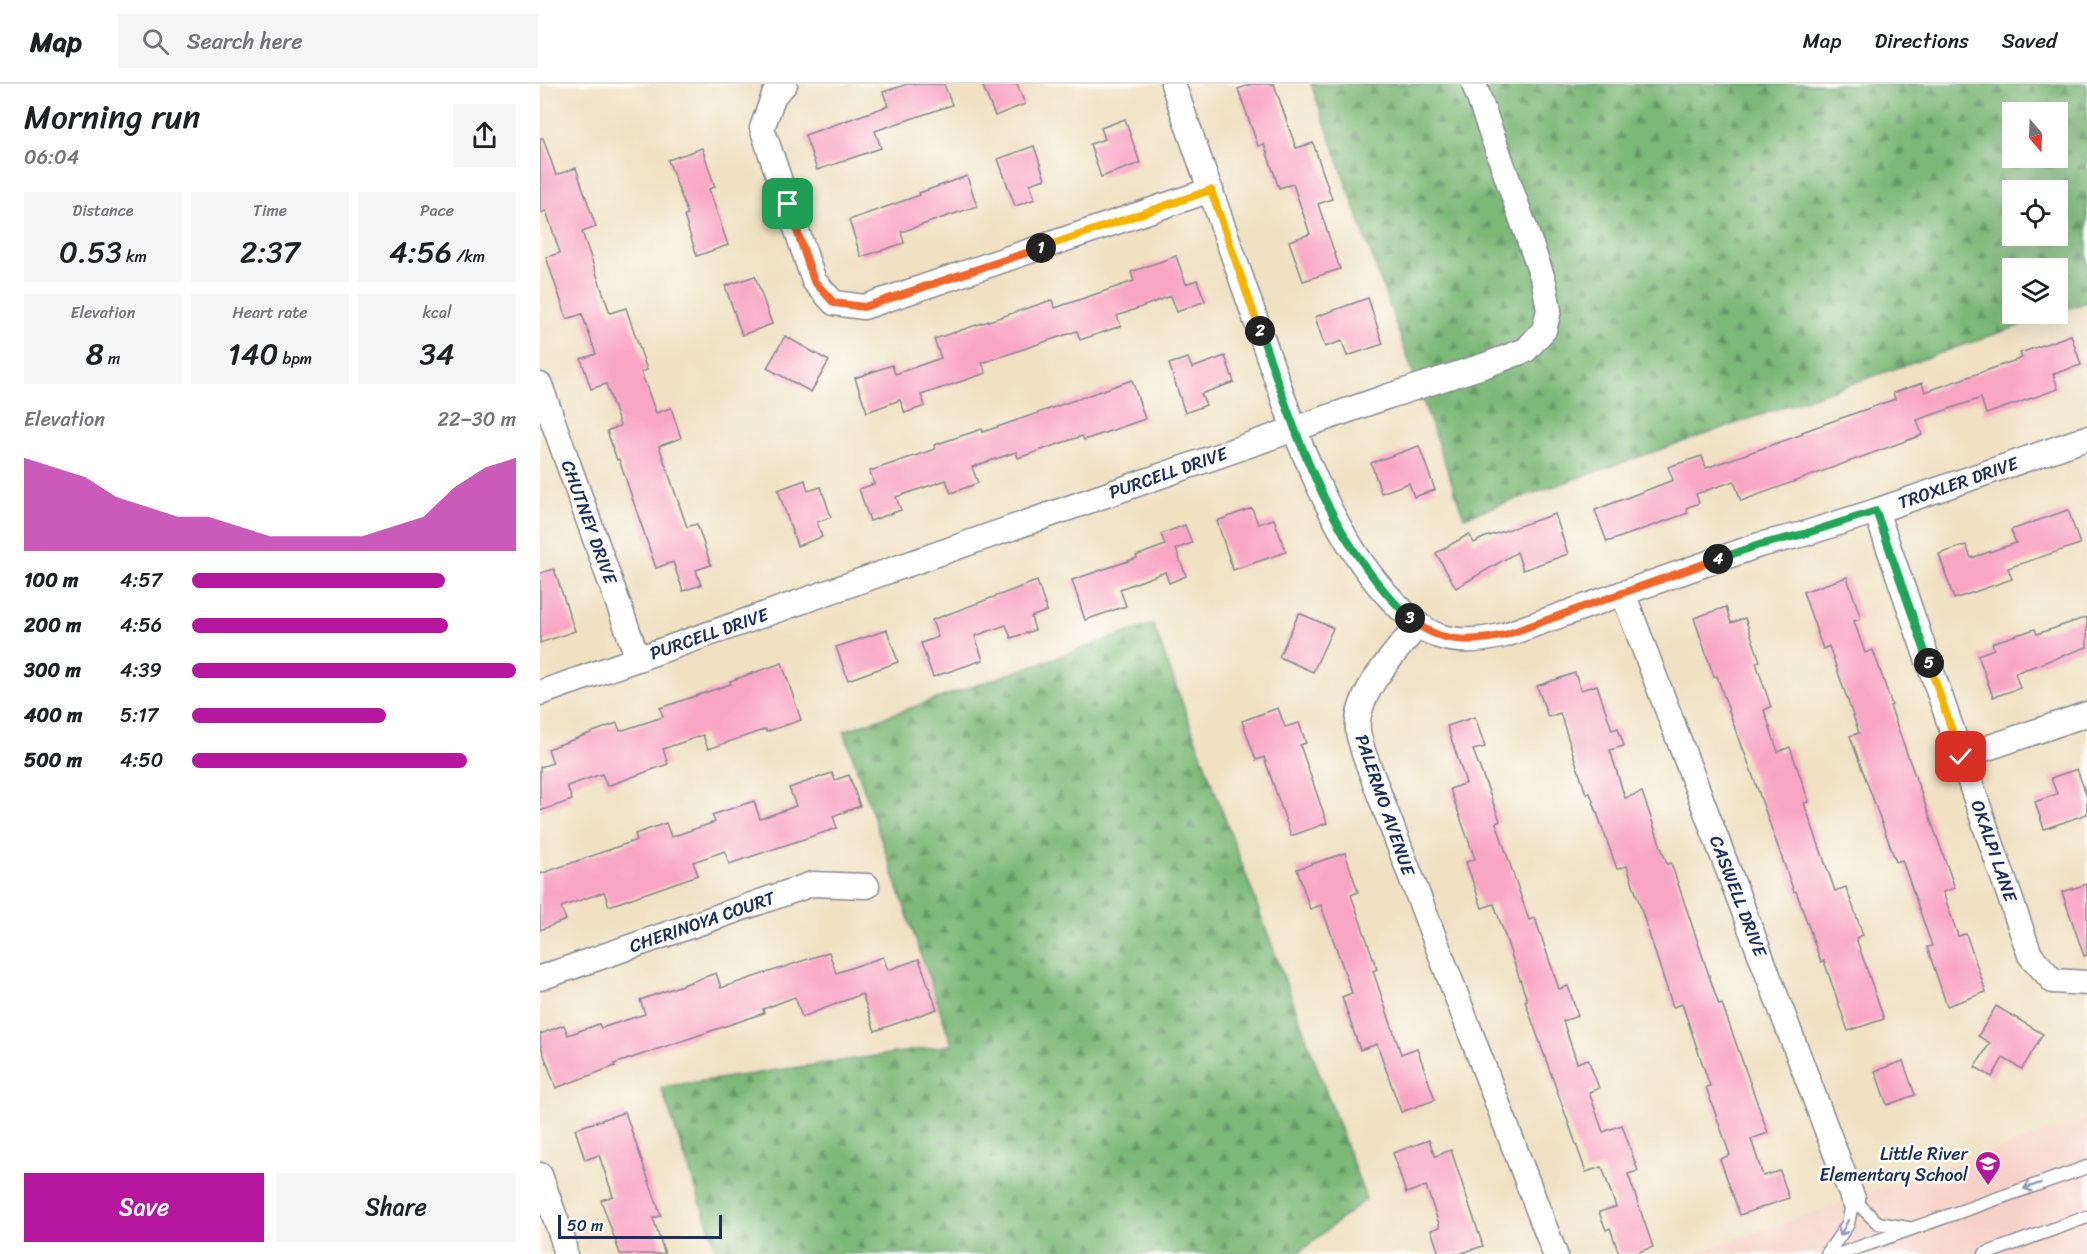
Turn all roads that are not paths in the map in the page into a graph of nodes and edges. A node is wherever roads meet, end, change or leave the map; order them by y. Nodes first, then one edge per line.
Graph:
1 (784, 84) edge
2 (1173, 84) edge
3 (1474, 84) edge
4 (1211, 190) junction
5 (540, 385) edge
6 (1294, 429) junction
7 (2087, 438) edge
8 (1876, 511) junction
9 (1623, 593) junction
10 (1418, 625) junction
11 (638, 659) junction
12 (540, 693) edge
13 (2087, 714) edge
14 (1961, 757) junction
15 (867, 886) dead end
16 (540, 978) edge
17 (2087, 983) edge
18 (2087, 1167) edge
19 (540, 1175) edge
20 (1853, 1199) junction
21 (2087, 1217) edge
22 (1911, 1229) junction
23 (565, 1254) edge
24 (1555, 1254) edge
25 (1827, 1254) edge
26 (1840, 1254) edge
27 (1984, 1254) edge

1 - 4 street
2 - 4 street
3 - 6 street, PURCELL DRIVE
4 - 6 street
5 - 11 street, CHUTNEY DRIVE
6 - 10 street
6 - 11 street, PURCELL DRIVE
7 - 8 street, TROXLER DRIVE
8 - 9 street, TROXLER DRIVE
8 - 14 street, OKALPI LANE
9 - 10 street, TROXLER DRIVE
9 - 20 street, CASWELL DRIVE
10 - 24 street, PALERMO AVENUE
11 - 12 street, PURCELL DRIVE
13 - 14 street
14 - 17 street, OKALPI LANE
15 - 16 street, CHERINOYA COURT
18 -> 22 lane
19 - 23 street
20 - 22 lane
20 -> 25 lane
21 - 27 lane
22 - 26 lane

